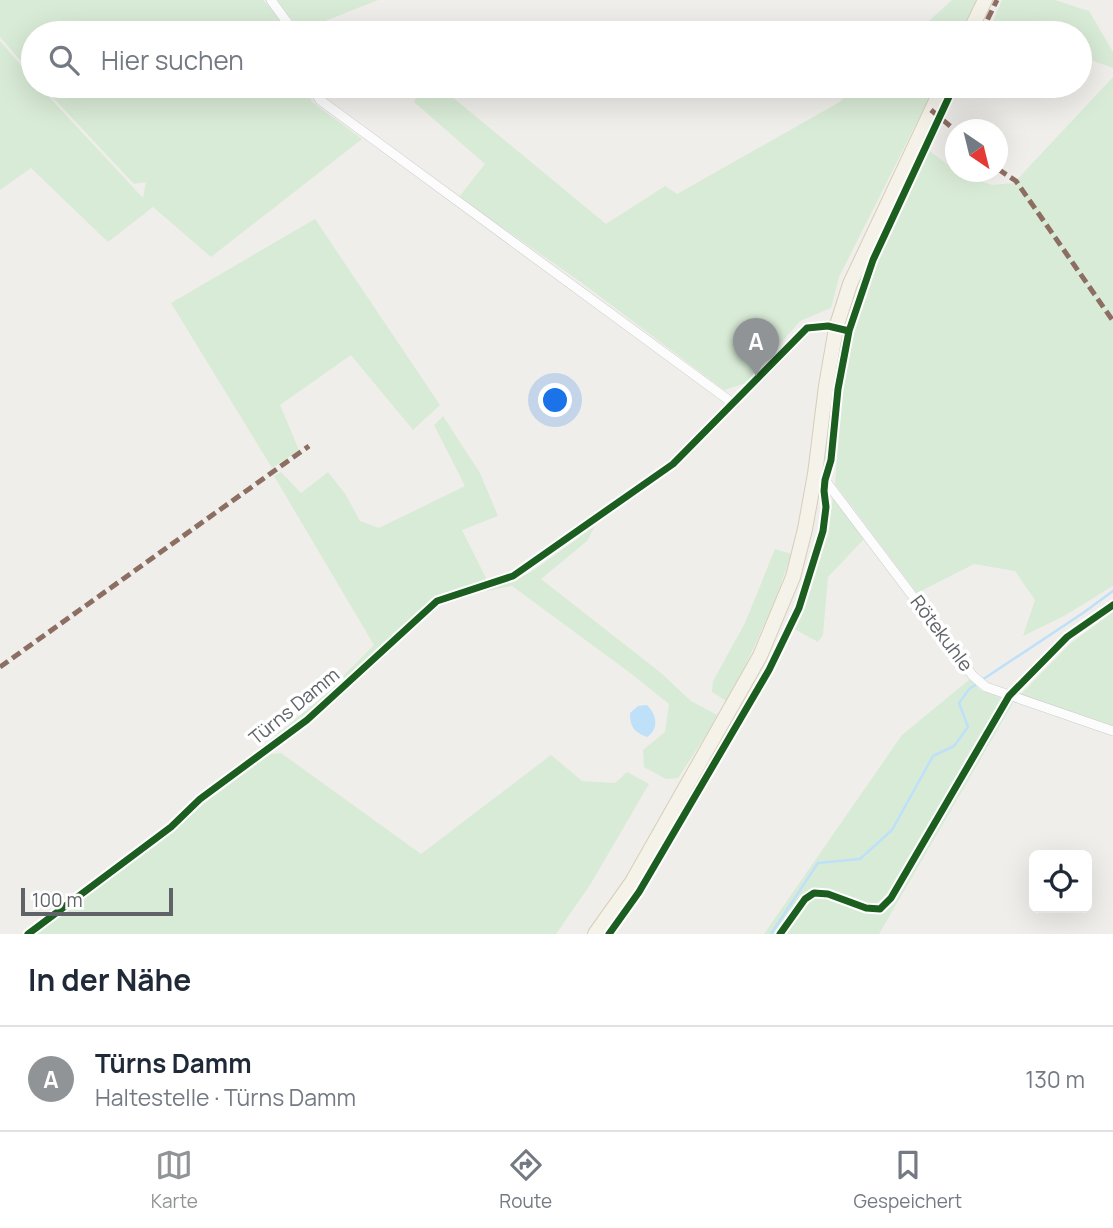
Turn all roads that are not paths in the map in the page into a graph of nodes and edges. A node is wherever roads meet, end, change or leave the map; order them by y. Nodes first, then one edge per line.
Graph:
1 (271, 0) edge
2 (985, 0) edge
3 (286, 21) edge
4 (975, 21) edge
5 (319, 98) edge
6 (937, 98) edge
7 (836, 328) junction
8 (733, 404) junction
9 (815, 474) junction
10 (1113, 731) edge
11 (28, 934) edge
12 (595, 934) edge

1 - 3 street
2 - 4 main road
5 - 8 street
6 - 7 main road
7 - 8 street, Türns Damm
7 - 9 main road
8 - 11 street, Türns Damm
9 - 10 street, Rötekuhle
9 - 12 main road

